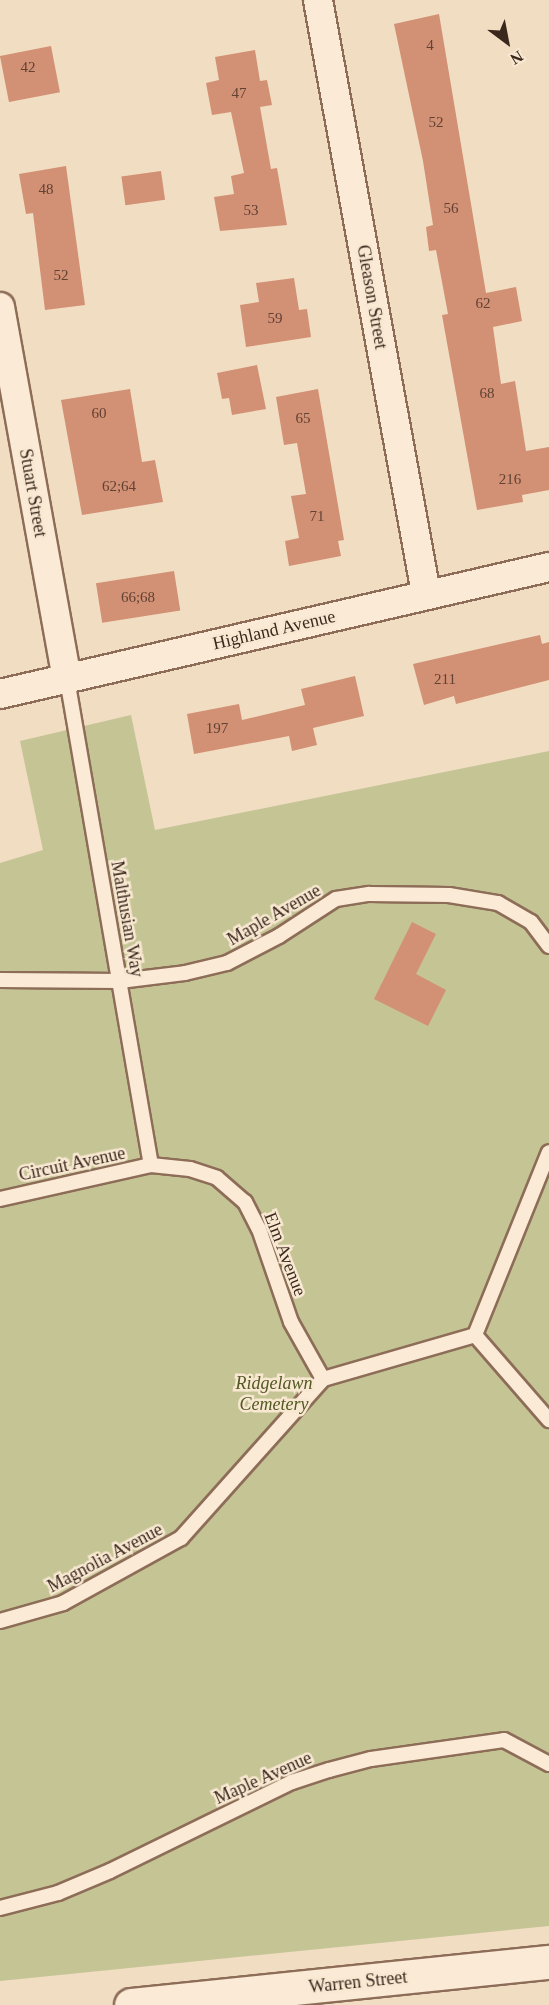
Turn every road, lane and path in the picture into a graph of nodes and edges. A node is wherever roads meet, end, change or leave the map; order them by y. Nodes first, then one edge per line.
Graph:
1 (318, 0) edge
2 (0, 307) edge
3 (549, 567) edge
4 (426, 593) junction
5 (66, 679) junction
6 (0, 694) edge
7 (549, 946) edge
8 (0, 980) edge
9 (120, 981) junction
10 (549, 1152) edge
11 (151, 1165) junction
12 (0, 1199) edge
13 (475, 1335) junction
14 (324, 1379) junction
15 (549, 1420) edge
16 (0, 1622) edge
17 (549, 1764) edge
18 (0, 1908) edge
19 (549, 1962) edge
20 (247, 1999) edge
21 (131, 2005) edge

1 - 4 street, Gleason Street
2 - 5 street, Stuart Street
3 - 4 street, Highland Avenue
4 - 5 street, Highland Avenue
5 - 6 street, Highland Avenue
5 - 9 lane, Malthusian Way
7 - 9 lane, Maple Avenue
8 - 9 lane, Maple Avenue
9 - 11 lane, Malthusian Way
10 - 13 lane
11 - 12 lane, Circuit Avenue
11 - 14 lane, Elm Avenue
13 - 14 lane
13 - 15 lane
14 - 16 lane, Magnolia Avenue
17 - 18 lane, Maple Avenue
19 - 20 street, Warren Street
20 - 21 street, Warren Street

